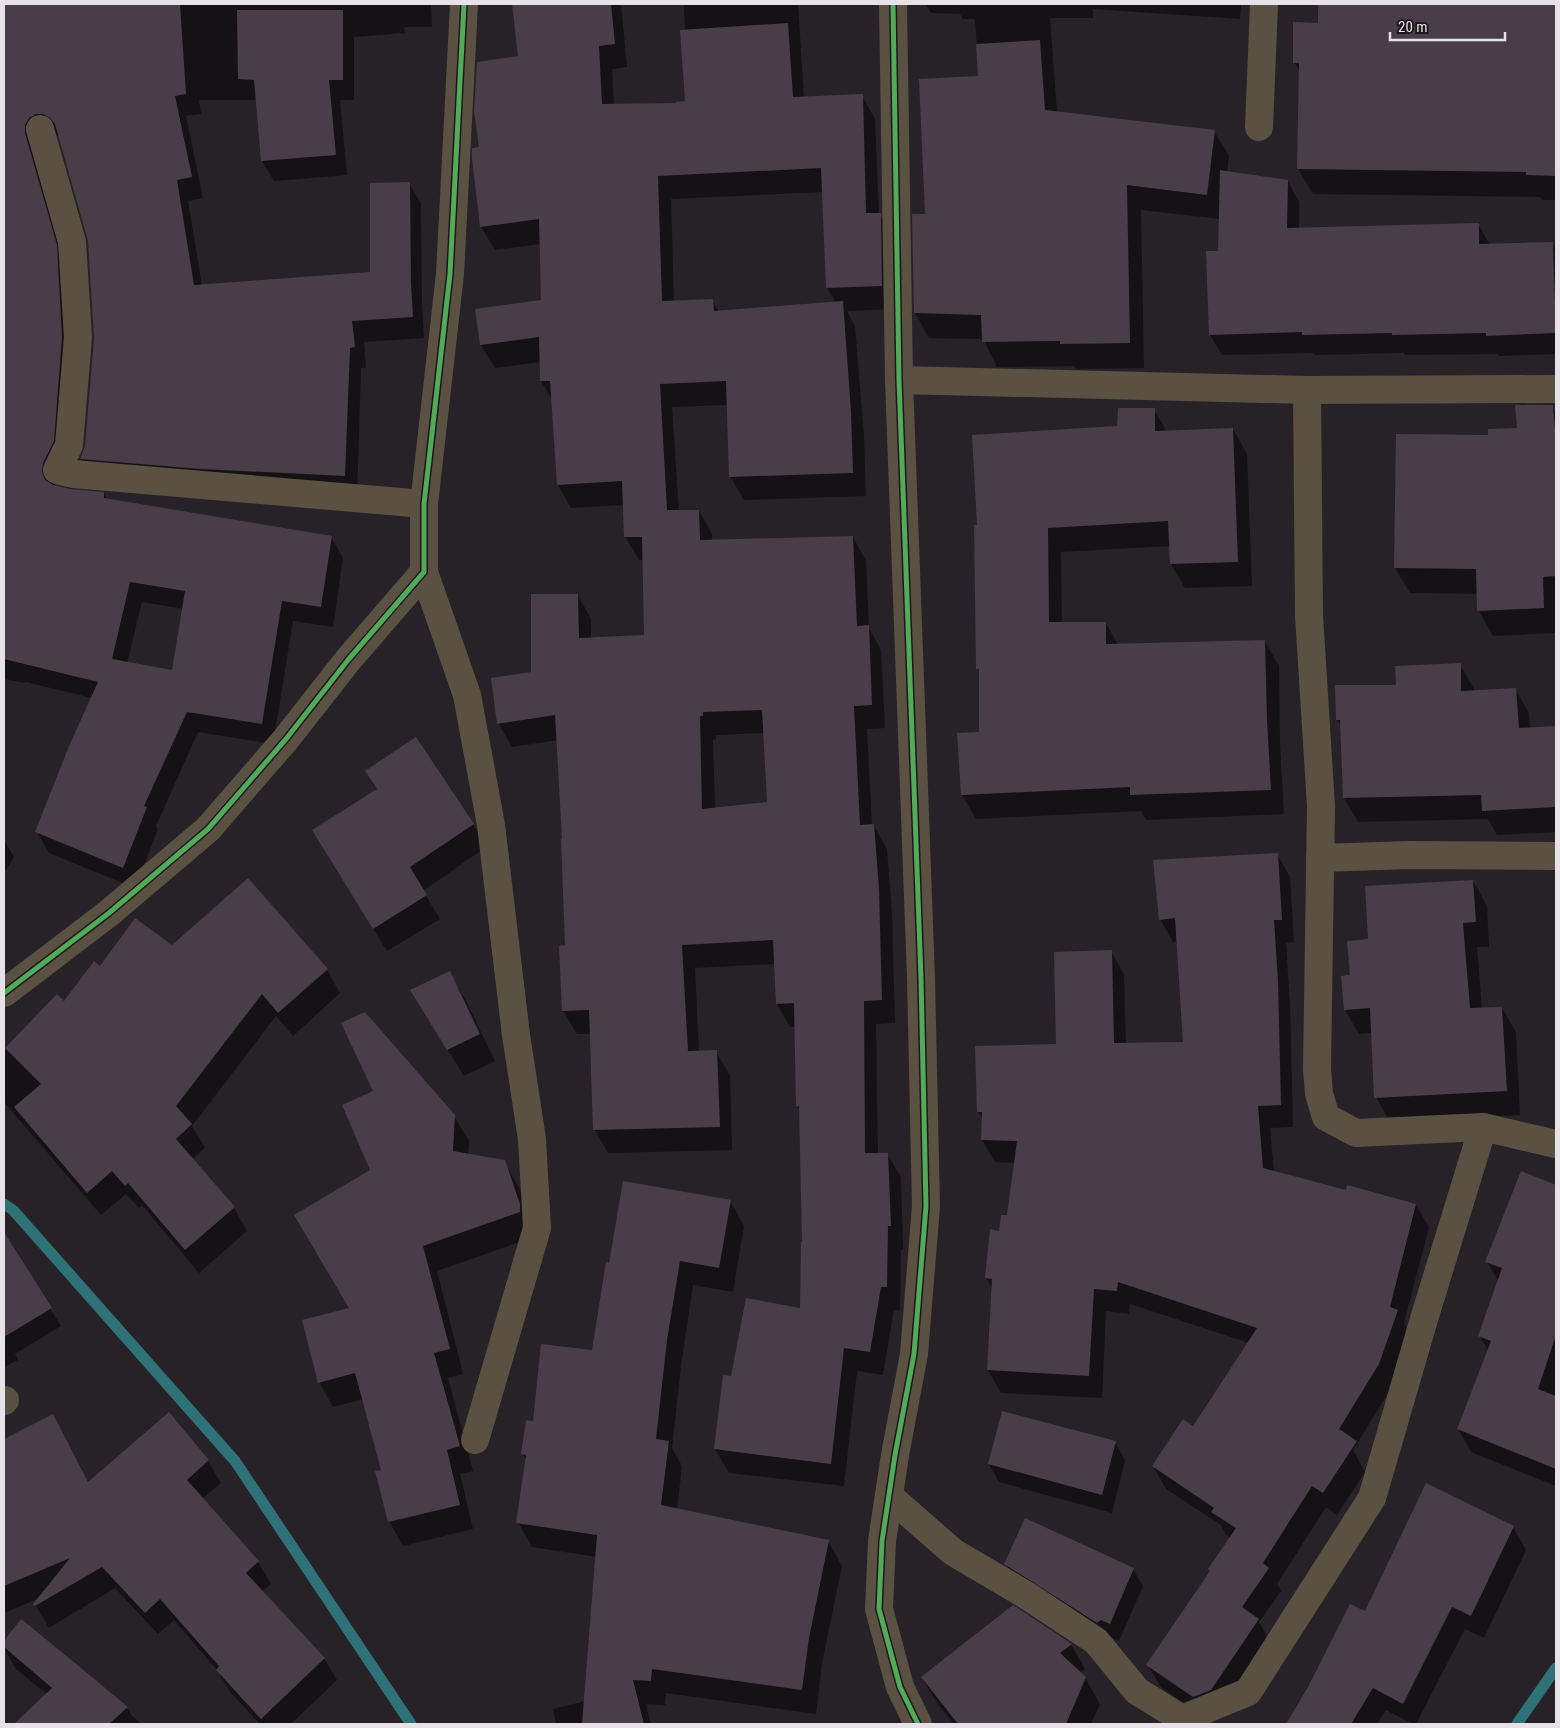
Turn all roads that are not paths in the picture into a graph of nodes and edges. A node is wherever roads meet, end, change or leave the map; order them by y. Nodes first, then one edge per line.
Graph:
1 (464, 4) edge
2 (893, 4) edge
3 (1264, 4) edge
4 (1259, 127) dead end
5 (40, 129) dead end
6 (898, 380) junction
7 (1556, 389) edge
8 (1307, 390) junction
9 (424, 504) junction
10 (424, 572) junction
11 (1556, 856) edge
12 (1320, 858) junction
13 (4, 992) edge
14 (1483, 1127) junction
15 (1556, 1144) edge
16 (475, 1440) dead end
17 (889, 1496) junction
18 (918, 1724) edge

1 - 9 street
2 - 6 street
3 - 4 street
5 - 9 street
6 - 8 street
6 - 17 street
7 - 8 street
8 - 12 street
9 - 10 street
10 - 13 street
10 - 16 street
11 - 12 street
12 - 14 street
14 - 15 street
14 - 17 street
17 - 18 street

